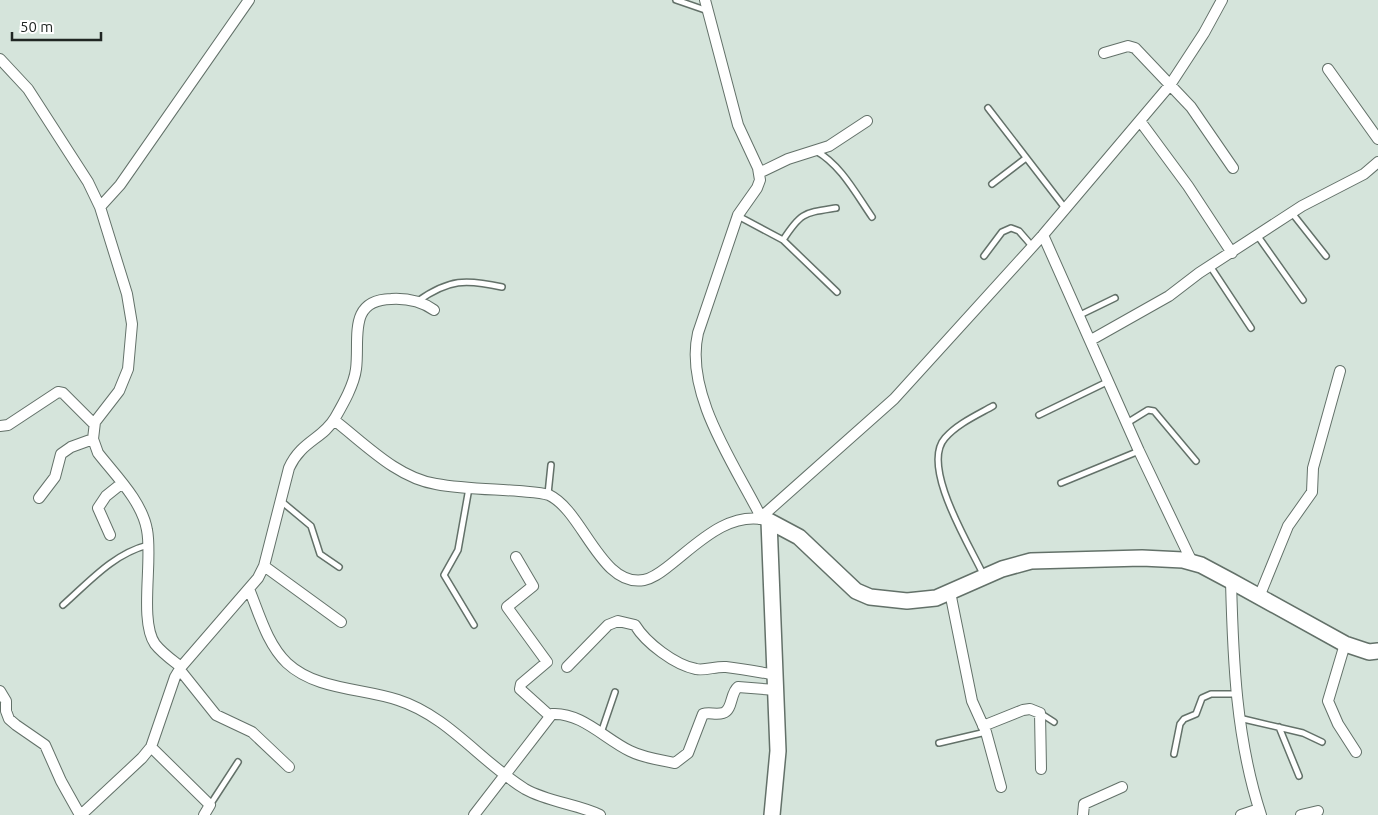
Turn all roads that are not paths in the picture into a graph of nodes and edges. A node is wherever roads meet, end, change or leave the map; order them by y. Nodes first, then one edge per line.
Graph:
1 (249, 0) edge
2 (676, 0) edge
3 (705, 0) edge
4 (1222, 0) edge
5 (708, 12) junction
6 (1104, 53) dead end
7 (0, 59) edge
8 (1328, 69) dead end
9 (1170, 85) junction
10 (988, 108) dead end
11 (867, 121) dead end
12 (1140, 121) junction
13 (1378, 139) edge
14 (815, 150) junction
15 (1026, 158) junction
16 (1378, 162) edge
17 (1233, 168) dead end
18 (759, 173) junction
19 (992, 184) dead end
20 (99, 204) junction
21 (836, 208) dead end
22 (1066, 209) junction
23 (1292, 213) junction
24 (738, 215) junction
25 (872, 217) dead end
26 (1043, 235) junction
27 (1257, 236) junction
28 (783, 240) junction
29 (1032, 247) junction
30 (1232, 253) junction
31 (984, 256) dead end
32 (1326, 256) dead end
33 (1210, 266) junction
34 (502, 287) dead end
35 (837, 292) dead end
36 (1115, 298) dead end
37 (1303, 300) dead end
38 (418, 301) junction
39 (434, 310) dead end
40 (1080, 315) junction
41 (1251, 328) dead end
42 (1091, 340) junction
43 (1340, 371) dead end
44 (1109, 381) junction
45 (993, 406) dead end
46 (1039, 415) dead end
47 (334, 420) junction
48 (1127, 423) junction
49 (94, 424) junction
50 (0, 426) edge
51 (93, 439) junction
52 (1139, 451) junction
53 (1196, 461) dead end
54 (551, 465) dead end
55 (1061, 483) dead end
56 (121, 484) junction
57 (469, 487) junction
58 (548, 495) junction
59 (39, 498) dead end
60 (281, 501) junction
61 (763, 519) junction
62 (110, 535) dead end
63 (149, 545) junction
64 (516, 557) dead end
65 (1192, 562) junction
66 (264, 566) junction
67 (339, 567) dead end
68 (985, 577) junction
69 (1231, 581) junction
70 (249, 589) junction
71 (950, 592) junction
72 (1259, 598) junction
73 (63, 605) dead end
74 (341, 622) dead end
75 (474, 625) dead end
76 (1345, 644) junction
77 (1378, 651) edge
78 (567, 667) dead end
79 (180, 668) junction
80 (776, 683) junction
81 (0, 691) edge
82 (615, 692) dead end
83 (1236, 694) junction
84 (1040, 713) junction
85 (550, 716) junction
86 (1238, 718) junction
87 (1054, 722) dead end
88 (1279, 727) junction
89 (984, 729) junction
90 (601, 734) junction
91 (1322, 742) dead end
92 (939, 743) dead end
93 (150, 747) junction
94 (1356, 752) dead end
95 (1174, 754) dead end
96 (238, 762) dead end
97 (289, 767) dead end
98 (1041, 769) dead end
99 (505, 774) junction
100 (1299, 776) dead end
101 (1000, 787) dead end
102 (1122, 787) dead end
103 (210, 805) junction
104 (1318, 811) dead end
105 (1260, 812) edge
106 (595, 814) edge
107 (81, 815) edge
108 (204, 815) edge
109 (474, 815) edge
110 (772, 815) edge
111 (1084, 815) edge
112 (1241, 815) edge
113 (1302, 815) edge

1 - 20 street
2 - 5 lane
3 - 5 street
4 - 9 street
5 - 18 street
6 - 9 street
7 - 20 street
8 - 13 street
9 - 12 street
9 - 17 street
10 - 15 lane
11 - 14 street
12 - 22 street
12 - 30 street
14 - 18 street
14 - 25 lane
15 - 19 lane
15 - 22 lane
16 - 23 street
18 - 24 street
20 - 49 street
21 - 28 lane
22 - 26 street
23 - 27 street
23 - 32 lane
24 - 28 lane
24 - 61 street
26 - 29 street
26 - 40 street
27 - 30 street
27 - 37 lane
28 - 35 lane
29 - 31 lane
29 - 61 street
30 - 33 street
33 - 41 lane
33 - 42 street
34 - 38 lane
36 - 40 lane
38 - 39 street
38 - 47 street
40 - 42 street
42 - 44 street
43 - 72 street
44 - 46 lane
44 - 48 street
45 - 68 lane
47 - 57 street
47 - 60 street
48 - 52 street
48 - 53 lane
49 - 50 street
49 - 51 street
51 - 56 street
51 - 59 street
52 - 55 lane
52 - 65 street
54 - 58 lane
56 - 62 street
56 - 63 street
57 - 58 street
57 - 75 lane
58 - 61 street
60 - 66 street
60 - 67 lane
61 - 71 street
61 - 80 street
63 - 73 lane
63 - 79 street
64 - 85 street
65 - 68 street
65 - 69 street
66 - 70 street
66 - 74 street
68 - 71 street
69 - 72 street
69 - 83 street
70 - 79 street
70 - 99 street
71 - 89 street
72 - 76 street
76 - 77 street
76 - 94 street
78 - 80 street
79 - 93 street
79 - 97 street
80 - 90 street
80 - 110 street
81 - 107 street
82 - 90 lane
83 - 86 street
83 - 95 lane
84 - 87 lane
84 - 89 street
84 - 98 street
85 - 90 street
85 - 99 street
86 - 88 lane
86 - 105 street
88 - 91 lane
88 - 100 lane
89 - 92 lane
89 - 101 street
93 - 103 street
93 - 107 street
96 - 103 lane
99 - 106 street
99 - 109 street
102 - 111 street
103 - 108 street
104 - 113 street
105 - 112 street

